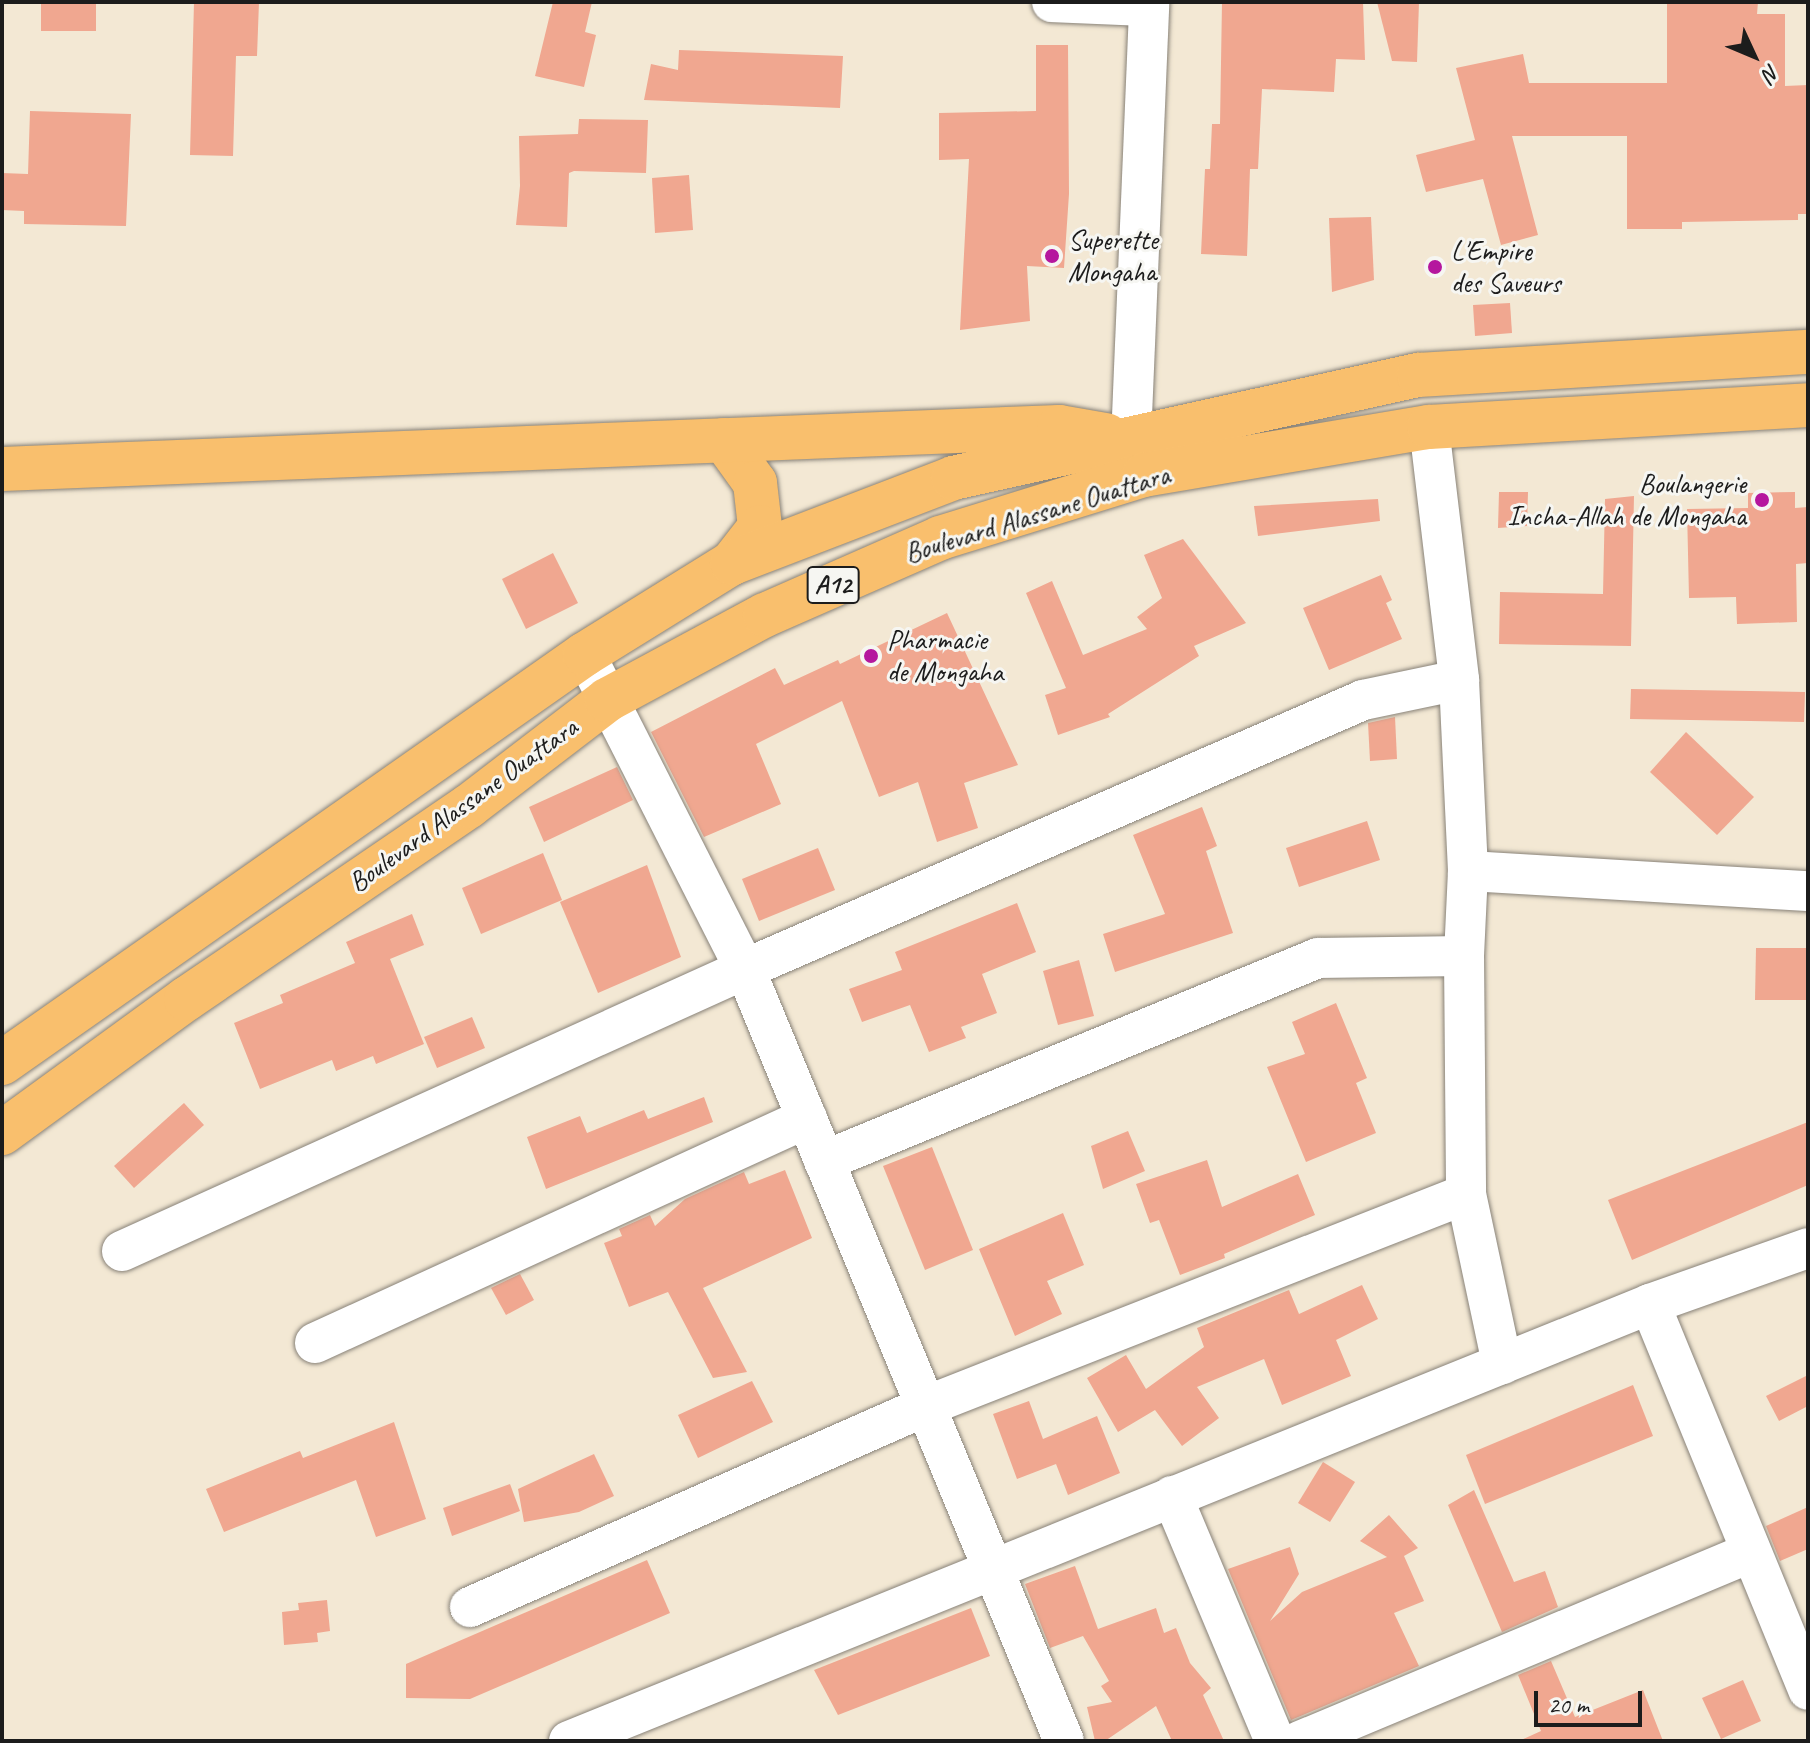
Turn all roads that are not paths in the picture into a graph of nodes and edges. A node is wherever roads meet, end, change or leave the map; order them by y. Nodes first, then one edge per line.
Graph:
1 (1052, 2) edge
2 (1149, 4) edge
3 (1808, 352) edge
4 (1808, 405) edge
5 (1429, 427) junction
6 (724, 440) junction
7 (1138, 458) junction
8 (2, 469) edge
9 (732, 563) junction
10 (585, 654) junction
11 (1459, 680) junction
12 (607, 700) junction
13 (1468, 871) junction
14 (1808, 891) edge
15 (1464, 956) junction
16 (745, 969) junction
17 (2, 1063) edge
18 (807, 1118) junction
19 (2, 1133) edge
20 (824, 1161) junction
21 (1466, 1194) junction
22 (1808, 1248) edge
23 (122, 1251) dead end
24 (1650, 1304) junction
25 (315, 1343) dead end
26 (1502, 1364) junction
27 (926, 1406) junction
28 (1172, 1496) junction
29 (1751, 1552) junction
30 (992, 1568) junction
31 (470, 1607) dead end
32 (1808, 1690) edge
33 (569, 1741) edge
34 (1064, 1741) edge
35 (1275, 1741) edge
36 (1300, 1741) edge

1 - 2 street
2 - 7 street
3 - 7 main road, Boulevard Alassane Ouattara / A12
4 - 5 main road, Boulevard Alassane Ouattara / A12
5 - 7 main road, Boulevard Alassane Ouattara / A12
5 - 11 street
6 - 7 main road, A12
6 - 8 main road, A12
6 - 9 main road
7 - 9 main road, Boulevard Alassane Ouattara / A12
7 - 12 main road, Boulevard Alassane Ouattara / A12
9 - 10 main road, Boulevard Alassane Ouattara / A12
10 - 12 street
10 - 17 main road, Boulevard Alassane Ouattara / A12
11 - 13 street
11 - 16 street
12 - 16 street
12 - 19 main road, Boulevard Alassane Ouattara / A12
13 - 14 street
13 - 15 street
15 - 20 street
15 - 21 street
16 - 18 street
16 - 23 street
18 - 20 street
18 - 25 street
20 - 27 street
21 - 26 street
21 - 27 street
22 - 24 street
24 - 26 street
24 - 29 street
26 - 28 street
27 - 30 street
27 - 31 street
28 - 30 street
28 - 35 street
29 - 32 street
29 - 36 street
30 - 33 street
30 - 34 street

